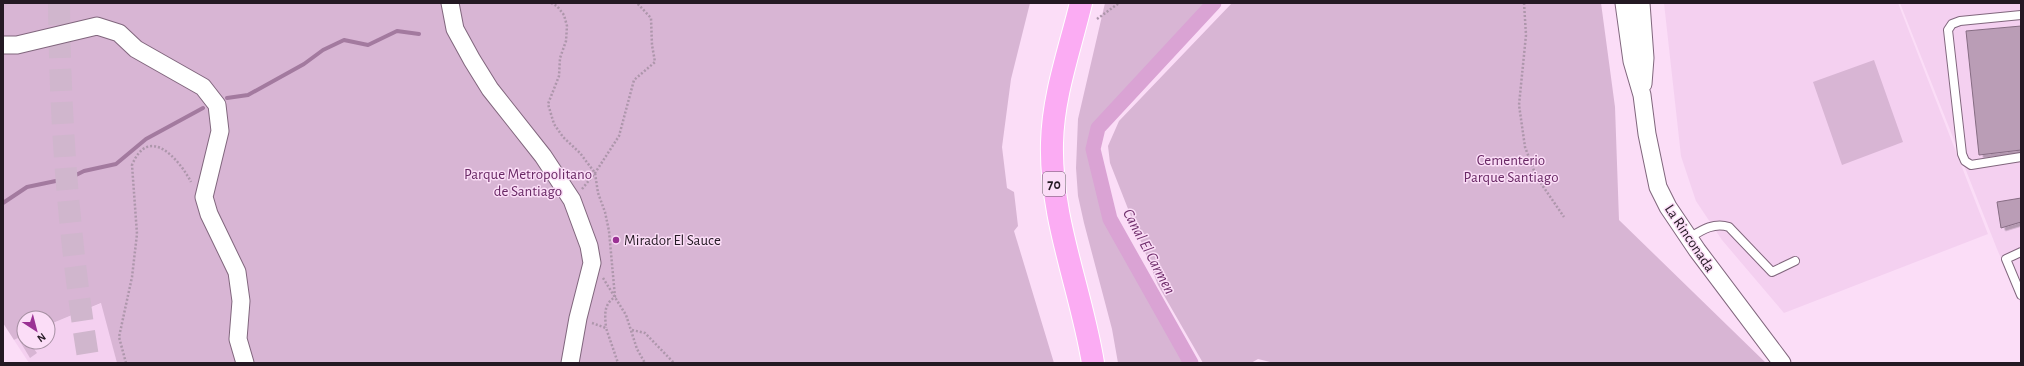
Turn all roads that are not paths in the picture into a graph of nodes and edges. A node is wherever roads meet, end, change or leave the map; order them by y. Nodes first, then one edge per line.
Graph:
1 (450, 3) edge
2 (1081, 3) edge
3 (1624, 3) edge
4 (1641, 3) edge
5 (2021, 15) edge
6 (3, 45) edge
7 (1642, 94) junction
8 (2021, 157) edge
9 (1689, 238) junction
10 (2021, 252) edge
11 (1795, 261) dead end
12 (2021, 295) edge
13 (245, 363) edge
14 (570, 363) edge
15 (1093, 363) edge
16 (1782, 363) edge

1 - 14 street
2 - 15 highway, 70
3 - 7 street, La Rinconada
4 - 7 street, La Rinconada
5 - 8 lane
6 - 13 street
7 - 9 street, La Rinconada
9 - 11 lane
9 - 16 street, La Rinconada
10 - 12 lane

